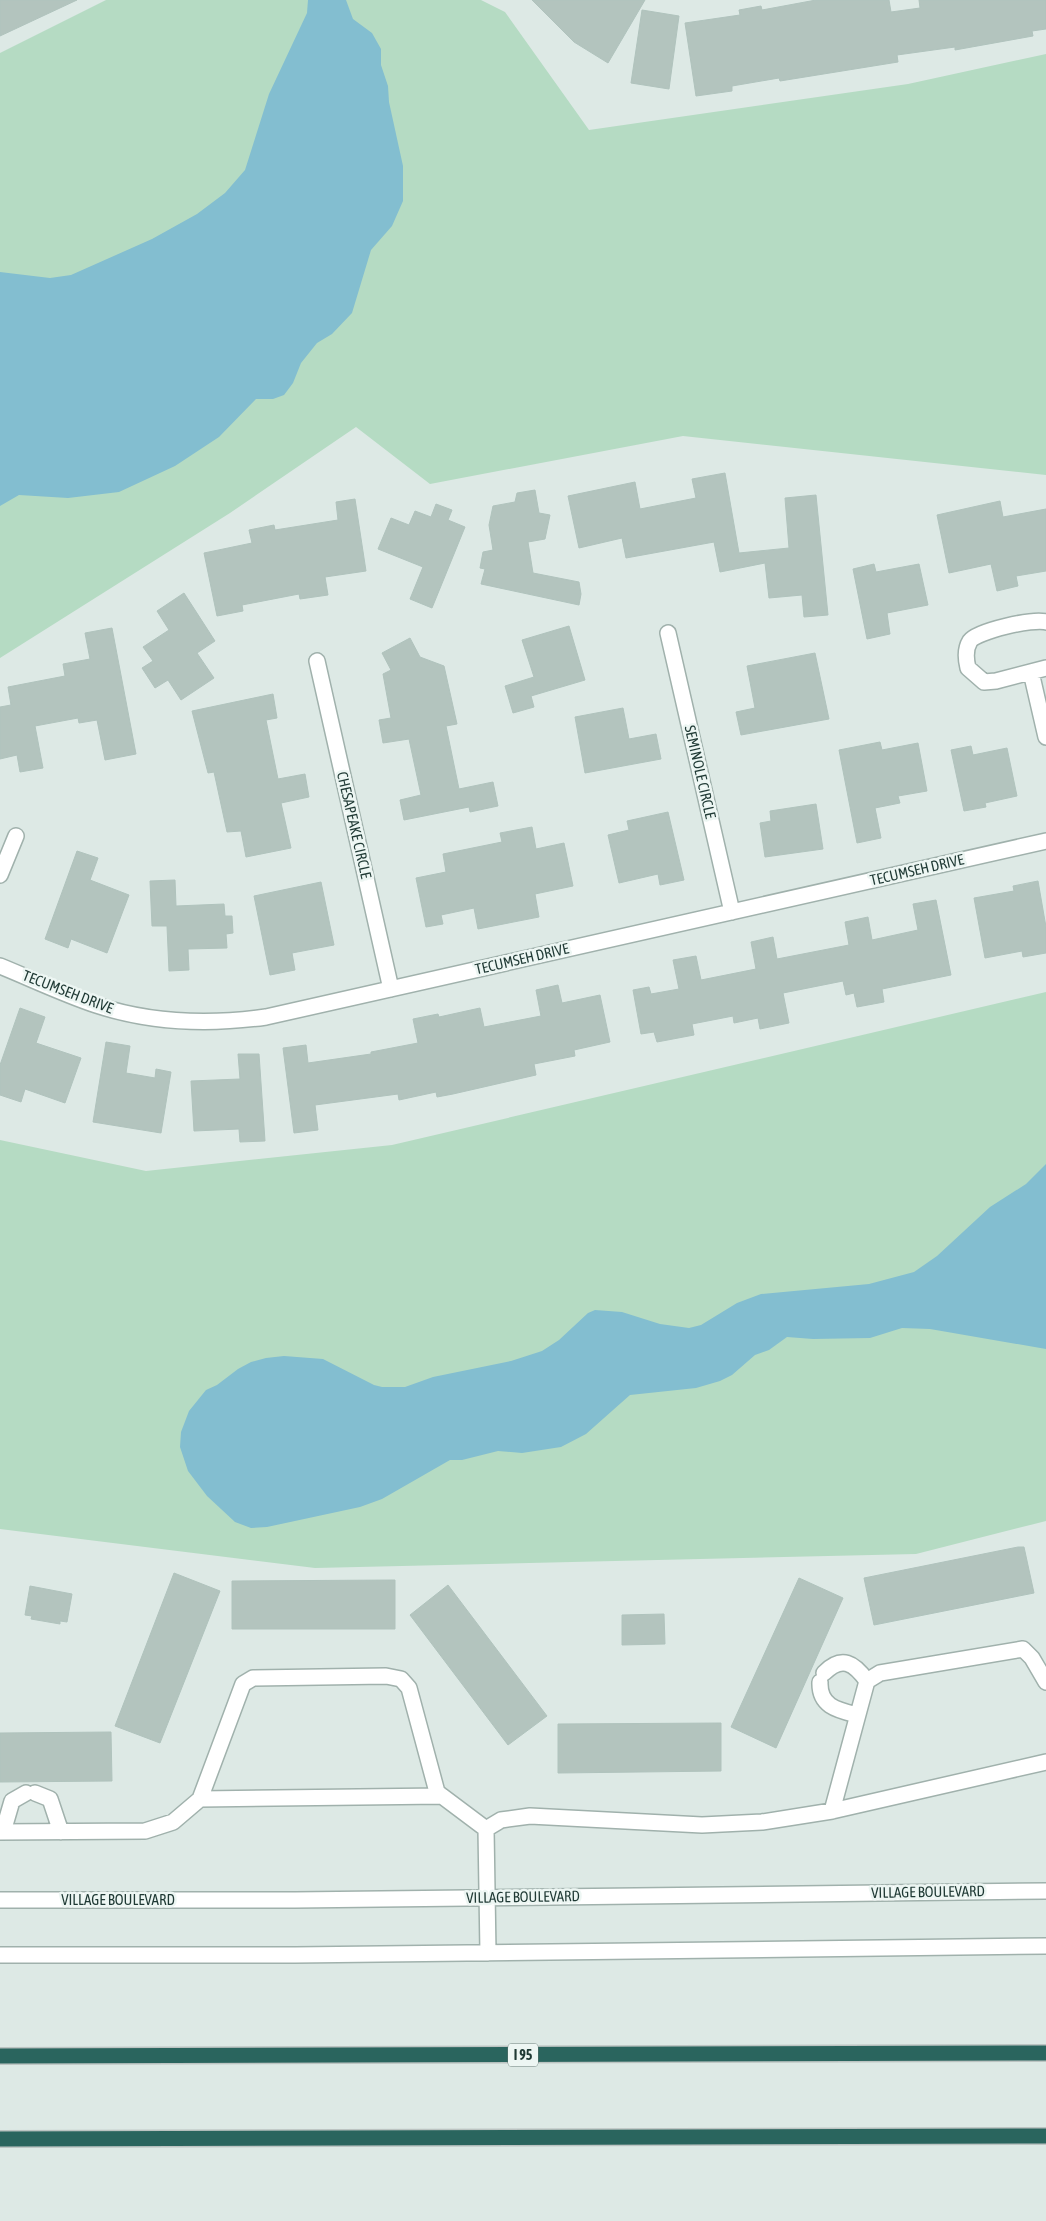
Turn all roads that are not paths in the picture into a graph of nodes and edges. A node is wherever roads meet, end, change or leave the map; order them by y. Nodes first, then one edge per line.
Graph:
1 (1046, 622) edge
2 (668, 633) dead end
3 (317, 661) dead end
4 (1039, 670) edge
5 (1046, 737) edge
6 (16, 836) dead end
7 (1046, 841) edge
8 (0, 875) edge
9 (732, 912) junction
10 (0, 966) edge
11 (391, 989) junction
12 (867, 1681) junction
13 (1046, 1682) edge
14 (857, 1715) junction
15 (1046, 1762) edge
16 (442, 1796) junction
17 (200, 1799) junction
18 (832, 1811) junction
19 (486, 1829) junction
20 (2, 1832) edge
21 (61, 1832) junction
22 (1046, 1891) edge
23 (488, 1897) junction
24 (0, 1900) edge
25 (1046, 1946) edge
26 (488, 1953) junction
27 (0, 1955) edge
28 (1046, 2054) edge
29 (0, 2056) edge
30 (1046, 2136) edge
31 (0, 2139) edge

1 - 4 street
2 - 9 street, SEMINOLE CIRCLE
3 - 11 street, CHESAPEAKE CIRCLE
4 - 5 street
6 - 8 street
7 - 9 street, TECUMSEH DRIVE
9 - 11 street, TECUMSEH DRIVE
10 - 11 street, TECUMSEH DRIVE
12 - 13 street
12 - 14 street
12 - 14 street
14 - 18 street
15 - 18 street
16 - 17 street
16 - 17 street
16 - 19 street
17 - 21 street
18 - 19 street
19 - 23 street
20 - 21 street
20 - 21 street
22 - 23 street, VILLAGE BOULEVARD
23 - 24 street, VILLAGE BOULEVARD
23 - 26 street
25 - 26 street
26 - 27 street
28 - 29 highway, I 95
30 - 31 highway

